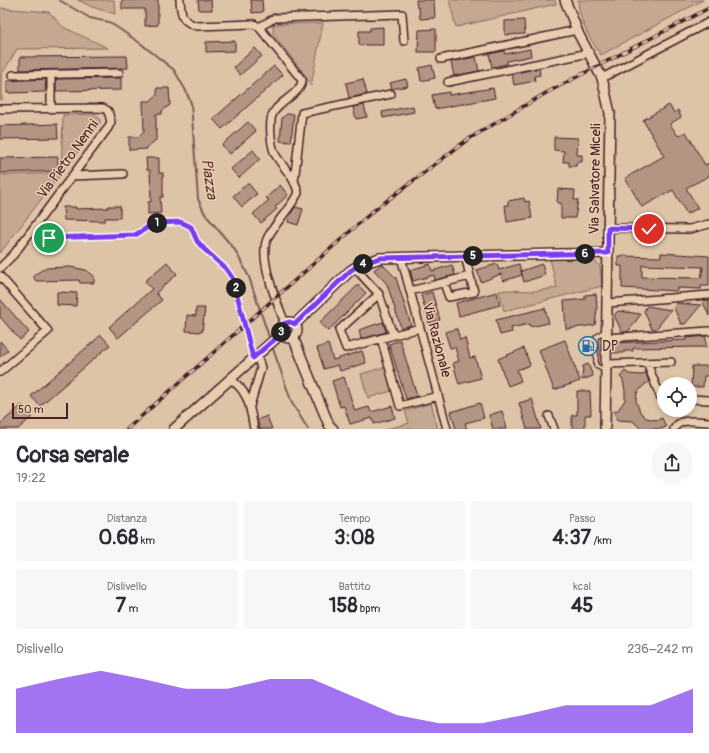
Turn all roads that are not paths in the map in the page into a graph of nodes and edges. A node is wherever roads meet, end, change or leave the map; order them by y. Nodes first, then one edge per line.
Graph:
1 (180, 0) edge
2 (566, 0) edge
3 (571, 0) edge
4 (568, 11) junction
5 (709, 22) edge
6 (258, 27) junction
7 (577, 30) junction
8 (404, 40) dead end
9 (589, 53) junction
10 (441, 59) dead end
11 (119, 73) dead end
12 (13, 75) dead end
13 (51, 75) junction
14 (602, 78) junction
15 (448, 82) dead end
16 (392, 94) dead end
17 (0, 108) edge
18 (51, 108) junction
19 (123, 174) dead end
20 (72, 176) junction
21 (294, 182) junction
22 (709, 224) edge
23 (608, 228) junction
24 (608, 253) junction
25 (465, 256) junction
26 (401, 257) junction
27 (0, 268) edge
28 (355, 268) junction
29 (0, 276) edge
30 (470, 276) junction
31 (444, 283) junction
32 (410, 291) junction
33 (379, 294) junction
34 (709, 295) edge
35 (608, 303) junction
36 (285, 323) junction
37 (295, 324) junction
38 (420, 328) junction
39 (709, 332) edge
40 (607, 334) junction
41 (279, 335) junction
42 (393, 335) junction
43 (293, 337) junction
44 (381, 338) junction
45 (258, 354) junction
46 (671, 362) dead end
47 (648, 363) junction
48 (606, 368) junction
49 (0, 372) edge
50 (230, 379) junction
51 (657, 388) edge
52 (438, 396) junction
53 (697, 400) edge
54 (709, 400) edge
55 (250, 406) junction
56 (549, 416) dead end
57 (184, 420) junction
58 (709, 422) edge
59 (174, 429) edge
60 (178, 429) edge
61 (254, 429) edge
62 (332, 429) edge
63 (447, 429) edge
64 (554, 429) edge
65 (605, 429) edge
66 (674, 429) edge

1 - 6 street
2 - 4 street, Via Salvatore Miceli
3 - 4 street
4 - 7 street, Via Salvatore Miceli
5 - 14 street
6 - 8 street
6 - 21 street
7 - 9 street, Via Salvatore Miceli
7 - 10 street
9 - 14 street, Via Salvatore Miceli
9 - 15 street
11 - 13 street
12 - 13 street
13 - 18 street
14 - 23 street, Via Salvatore Miceli
16 - 21 street
17 - 18 street, Via Pietro Nenni
18 - 20 street, Via Pietro Nenni
19 - 20 street
20 - 27 street, Via Pietro Nenni
21 - 36 street
22 - 23 street
23 - 24 street, Via Salvatore Miceli
24 - 25 street
24 - 35 street, Via Salvatore Miceli
25 - 26 street
25 - 30 street
26 - 28 street
26 - 32 street, Via Razionale
28 - 33 street
28 - 37 street
29 - 49 street
30 - 31 street
30 - 31 street
31 - 32 street
32 - 38 street, Via Razionale
33 - 42 street
33 - 44 street
34 - 35 street
35 - 40 street, Via Salvatore Miceli
36 - 37 street
36 - 41 street
37 - 43 street
38 - 42 street
38 - 52 street, Via Razionale
39 - 40 street
40 - 48 street, Via Salvatore Miceli
41 - 43 street
41 - 45 street
42 - 44 street
43 - 62 street
44 - 52 street
45 - 50 street
45 - 55 street
46 - 47 street
47 - 48 street
47 - 51 street
48 - 65 street, Via Salvatore Miceli
50 - 55 street
50 - 57 street
52 - 63 street, Via Razionale
53 - 54 street
55 - 61 street
56 - 64 street
57 - 59 street
57 - 60 street
58 - 66 street

